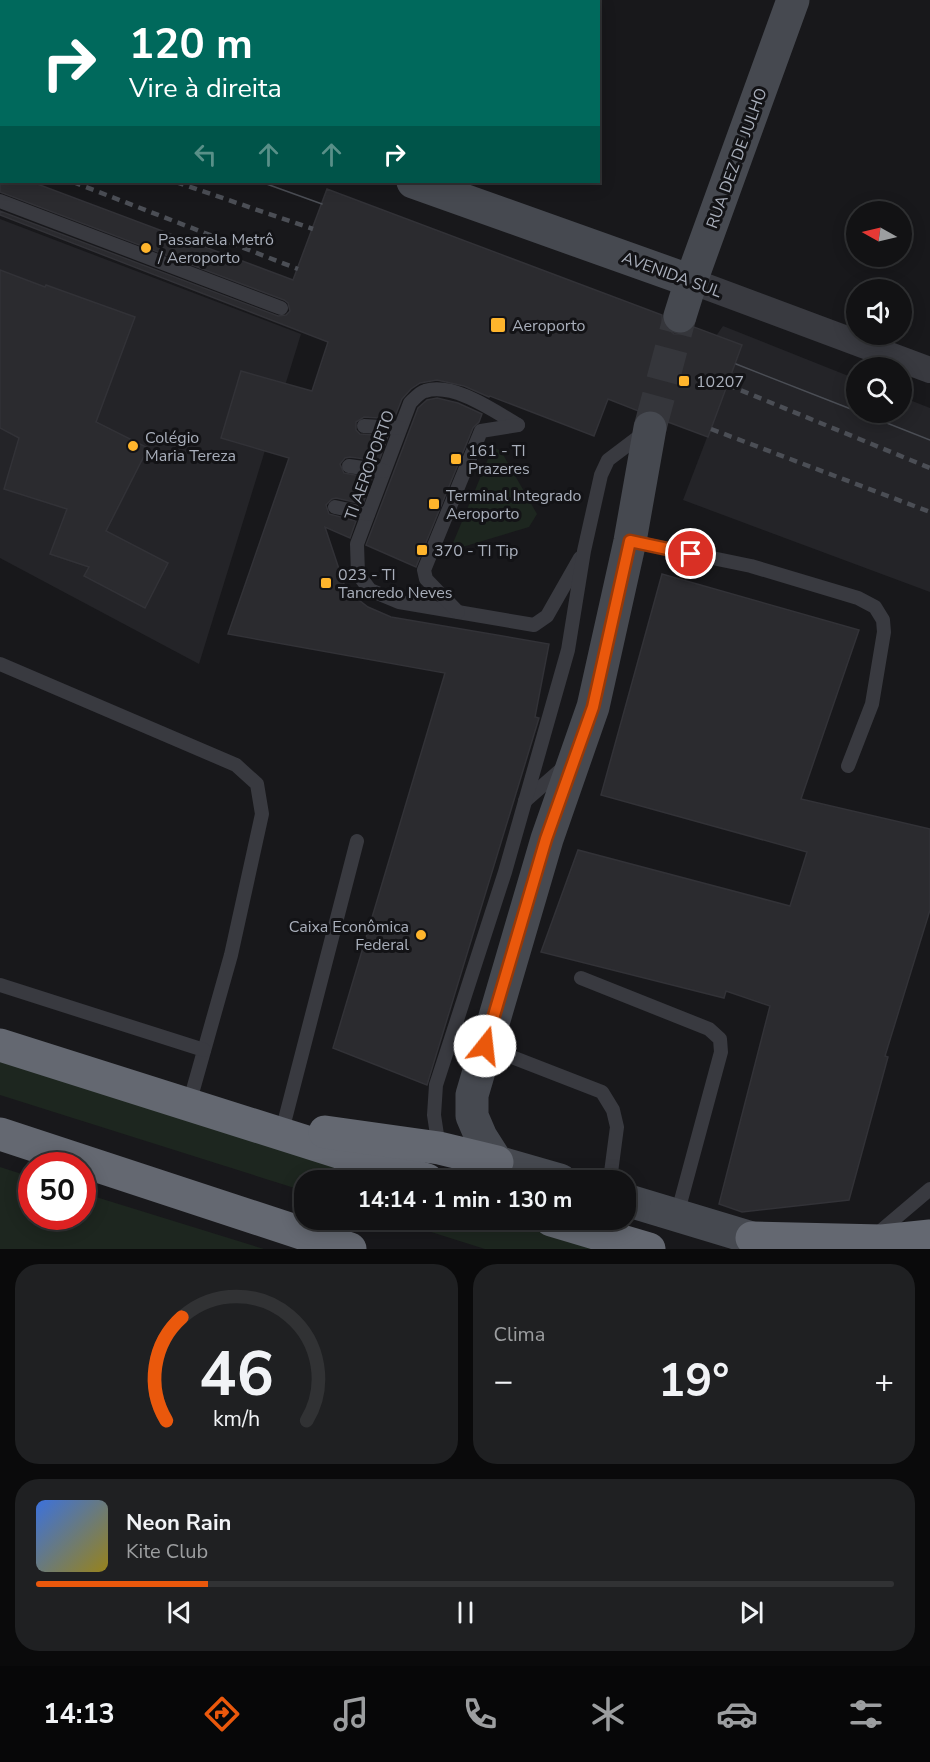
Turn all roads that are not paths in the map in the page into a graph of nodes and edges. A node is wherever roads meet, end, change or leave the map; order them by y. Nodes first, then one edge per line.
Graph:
1 (793, 0) edge
2 (429, 184) edge
3 (0, 201) edge
4 (691, 281) junction
5 (281, 308) dead end
6 (680, 316) tunnel mouth
7 (930, 370) edge
8 (364, 426) dead end
9 (400, 428) junction
10 (650, 428) joint
11 (349, 466) dead end
12 (384, 471) junction
13 (335, 507) dead end
14 (368, 514) junction
15 (630, 541) junction
16 (584, 551) junction
17 (458, 612) junction
18 (0, 664) edge
19 (577, 756) junction
20 (848, 766) dead end
21 (525, 801) junction
22 (357, 841) dead end
23 (581, 978) dead end
24 (0, 985) edge
25 (0, 1045) edge
26 (485, 1046) junction
27 (204, 1050) junction
28 (189, 1104) junction
29 (240, 1121) junction
30 (283, 1127) junction
31 (0, 1134) edge
32 (439, 1148) junction
33 (497, 1162) junction
34 (395, 1170) edge
35 (525, 1170) edge
36 (611, 1170) edge
37 (930, 1189) edge
38 (636, 1203) edge
39 (677, 1215) junction
40 (585, 1230) edge
41 (930, 1236) edge
42 (752, 1238) junction
43 (870, 1240) junction
44 (350, 1249) edge
45 (649, 1249) edge
46 (784, 1249) edge

1 - 4 main road, RUA DEZ DE JULHO
2 - 4 main road, AVENIDA SUL
3 - 5 lane
4 - 6 main road, RUA DEZ DE JULHO
4 - 7 street, AVENIDA SUL
8 - 9 lane
9 - 12 lane, TI AEROPORTO
9 - 17 lane, TI AEROPORTO
10 - 15 main road
10 - 16 lane
11 - 12 lane
12 - 14 lane, TI AEROPORTO
13 - 14 lane
14 - 17 lane, TI AEROPORTO
15 - 19 main road
15 - 20 lane
16 - 17 lane, TI AEROPORTO
16 - 21 lane
18 - 27 lane
19 - 21 lane
19 - 26 main road
21 - 32 lane
22 - 30 lane
23 - 39 lane
24 - 27 lane
25 - 28 highway
26 - 33 main road
26 - 36 lane
27 - 28 lane
28 - 29 highway
29 - 30 highway
29 - 34 highway
30 - 32 highway
31 - 44 highway
32 - 33 highway
33 - 35 main road
37 - 43 lane
38 - 39 main road
39 - 42 main road
40 - 45 highway
41 - 43 highway
42 - 43 highway
42 - 46 highway

